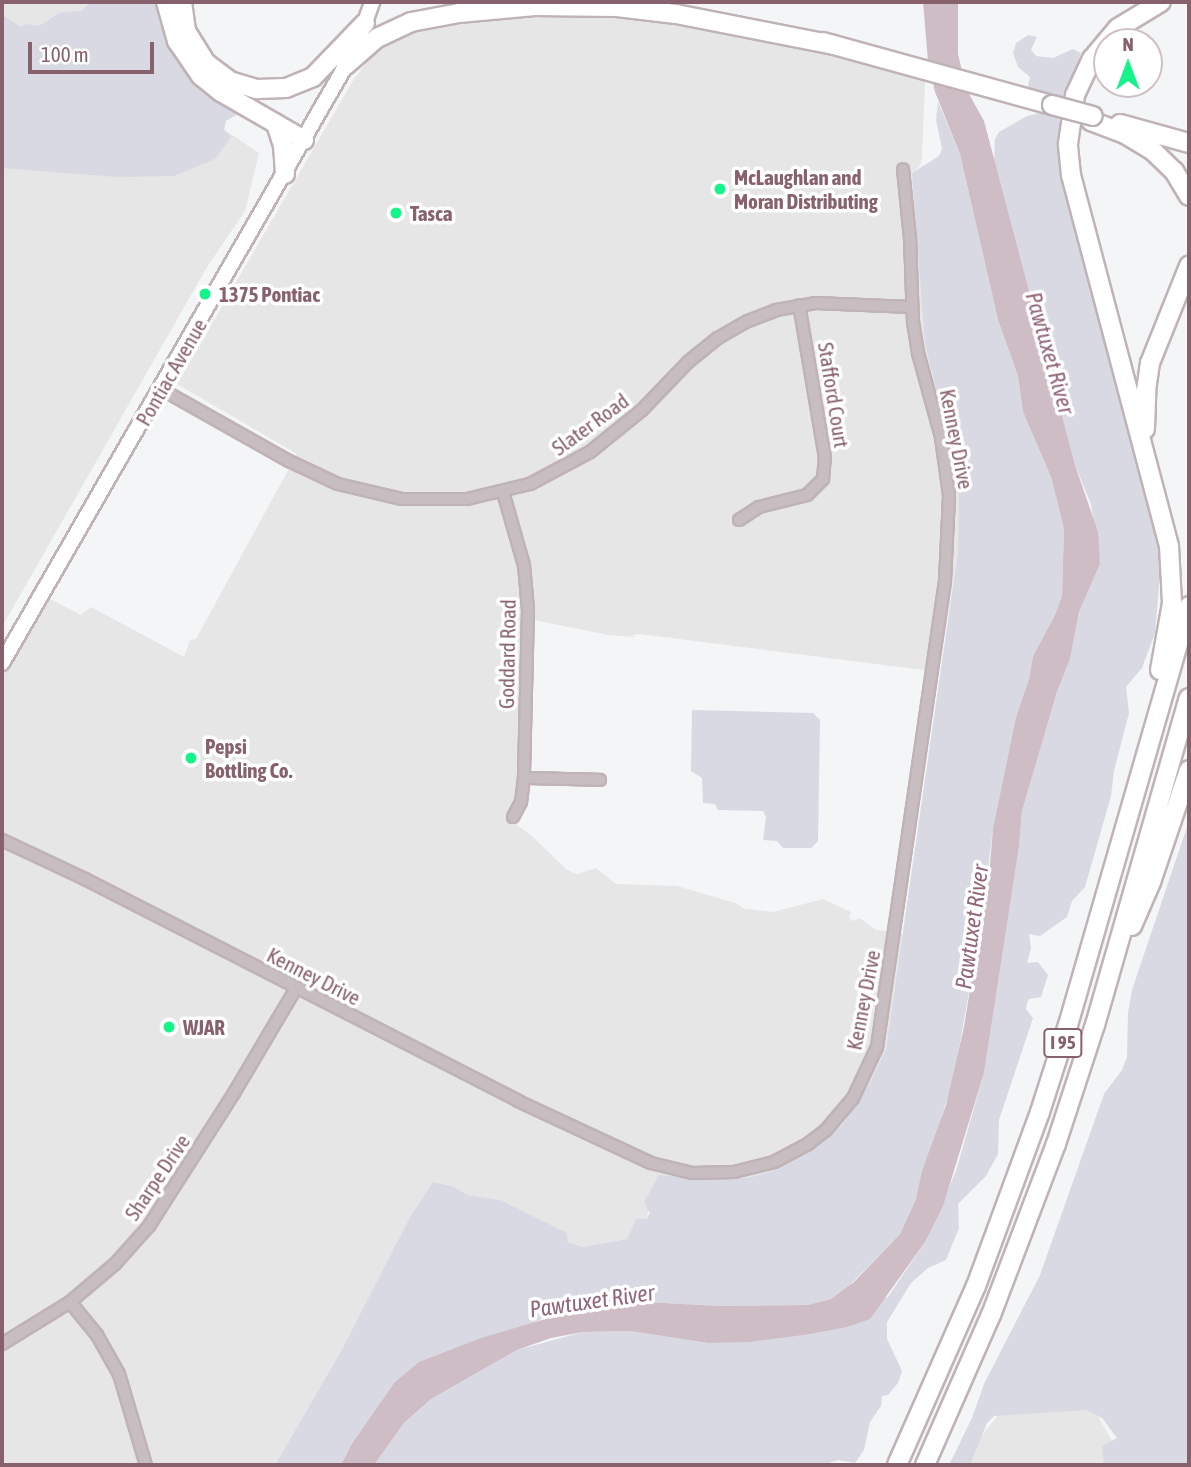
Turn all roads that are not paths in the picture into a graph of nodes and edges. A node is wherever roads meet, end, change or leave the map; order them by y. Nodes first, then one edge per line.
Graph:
1 (166, 2) edge
2 (182, 2) edge
3 (372, 2) edge
4 (676, 2) edge
5 (1161, 2) edge
6 (365, 23) junction
7 (834, 45) junction
8 (346, 65) junction
9 (1092, 118) junction
10 (276, 124) junction
11 (304, 140) junction
12 (1189, 143) edge
13 (903, 169) dead end
14 (285, 174) junction
15 (1189, 196) edge
16 (1189, 266) edge
17 (799, 305) junction
18 (911, 307) junction
19 (161, 389) junction
20 (503, 492) junction
21 (1159, 504) junction
22 (739, 520) dead end
23 (1189, 606) edge
24 (2, 663) edge
25 (1189, 698) edge
26 (1189, 770) edge
27 (1140, 775) junction
28 (524, 778) junction
29 (600, 780) dead end
30 (513, 817) dead end
31 (2, 840) edge
32 (1111, 967) junction
33 (296, 988) junction
34 (70, 1302) junction
35 (2, 1343) edge
36 (146, 1465) edge
37 (897, 1465) edge
38 (925, 1465) edge

1 - 10 highway
2 - 6 highway
3 - 6 main road, Pontiac Avenue
4 - 7 highway
5 - 21 highway
6 - 8 main road, Pontiac Avenue
7 - 8 highway
7 - 9 highway, bridge
8 - 11 main road, Pontiac Avenue
9 - 12 highway
9 - 15 highway
10 - 11 highway
10 - 14 highway
11 - 14 main road, Pontiac Avenue
13 - 18 street, Kenney Drive
14 - 19 main road, Pontiac Avenue
16 - 21 highway
17 - 18 street, Slater Road
17 - 20 street, Slater Road
17 - 22 street, Stafford Court
18 - 33 street, Kenney Drive
19 - 20 street, Slater Road
19 - 24 main road, Pontiac Avenue
20 - 28 street, Goddard Road
21 - 27 highway
23 - 27 highway, I 95
25 - 32 highway, I 95
26 - 32 highway
27 - 37 highway, I 95
28 - 29 street
28 - 30 street, Goddard Road
31 - 33 street, Kenney Drive
32 - 38 highway, I 95
33 - 34 street, Sharpe Drive
34 - 35 street, Sharpe Drive
34 - 36 street

